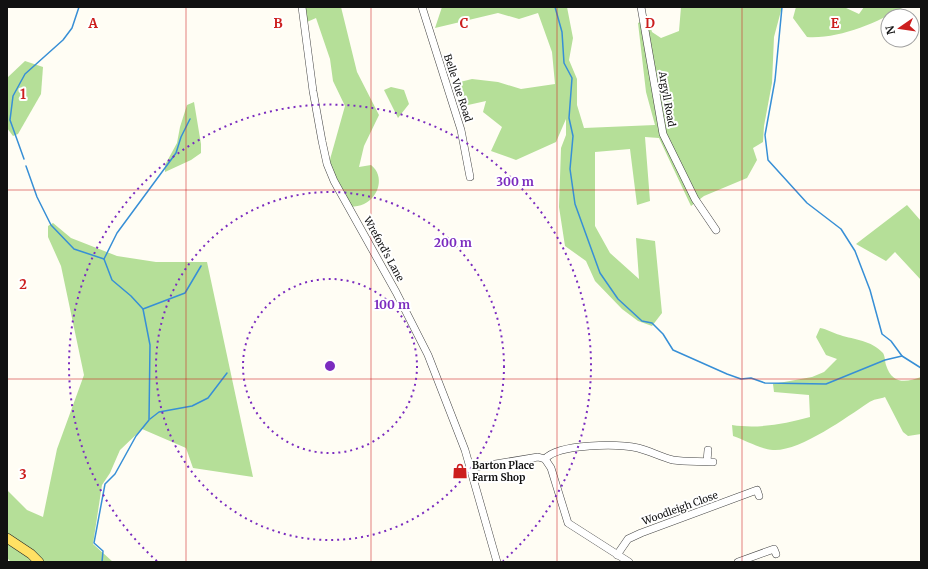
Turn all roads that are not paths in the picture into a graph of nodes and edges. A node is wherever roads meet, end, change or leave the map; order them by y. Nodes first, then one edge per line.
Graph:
1 (302, 7) edge
2 (422, 7) edge
3 (641, 7) edge
4 (470, 177) dead end
5 (716, 230) dead end
6 (708, 450) dead end
7 (545, 459) junction
8 (471, 468) junction
9 (758, 491) dead end
10 (7, 538) edge
11 (774, 549) dead end
12 (617, 555) junction
13 (39, 562) edge
14 (497, 562) edge
15 (629, 562) edge
16 (738, 562) edge

1 - 8 street, Wreford's Lane
2 - 4 street, Belle Vue Road
3 - 5 street, Argyll Road
6 - 7 street
7 - 8 street
7 - 12 street
8 - 14 street, Wreford's Lane
9 - 12 street, Woodleigh Close
10 - 13 main road
11 - 16 street
12 - 15 street

